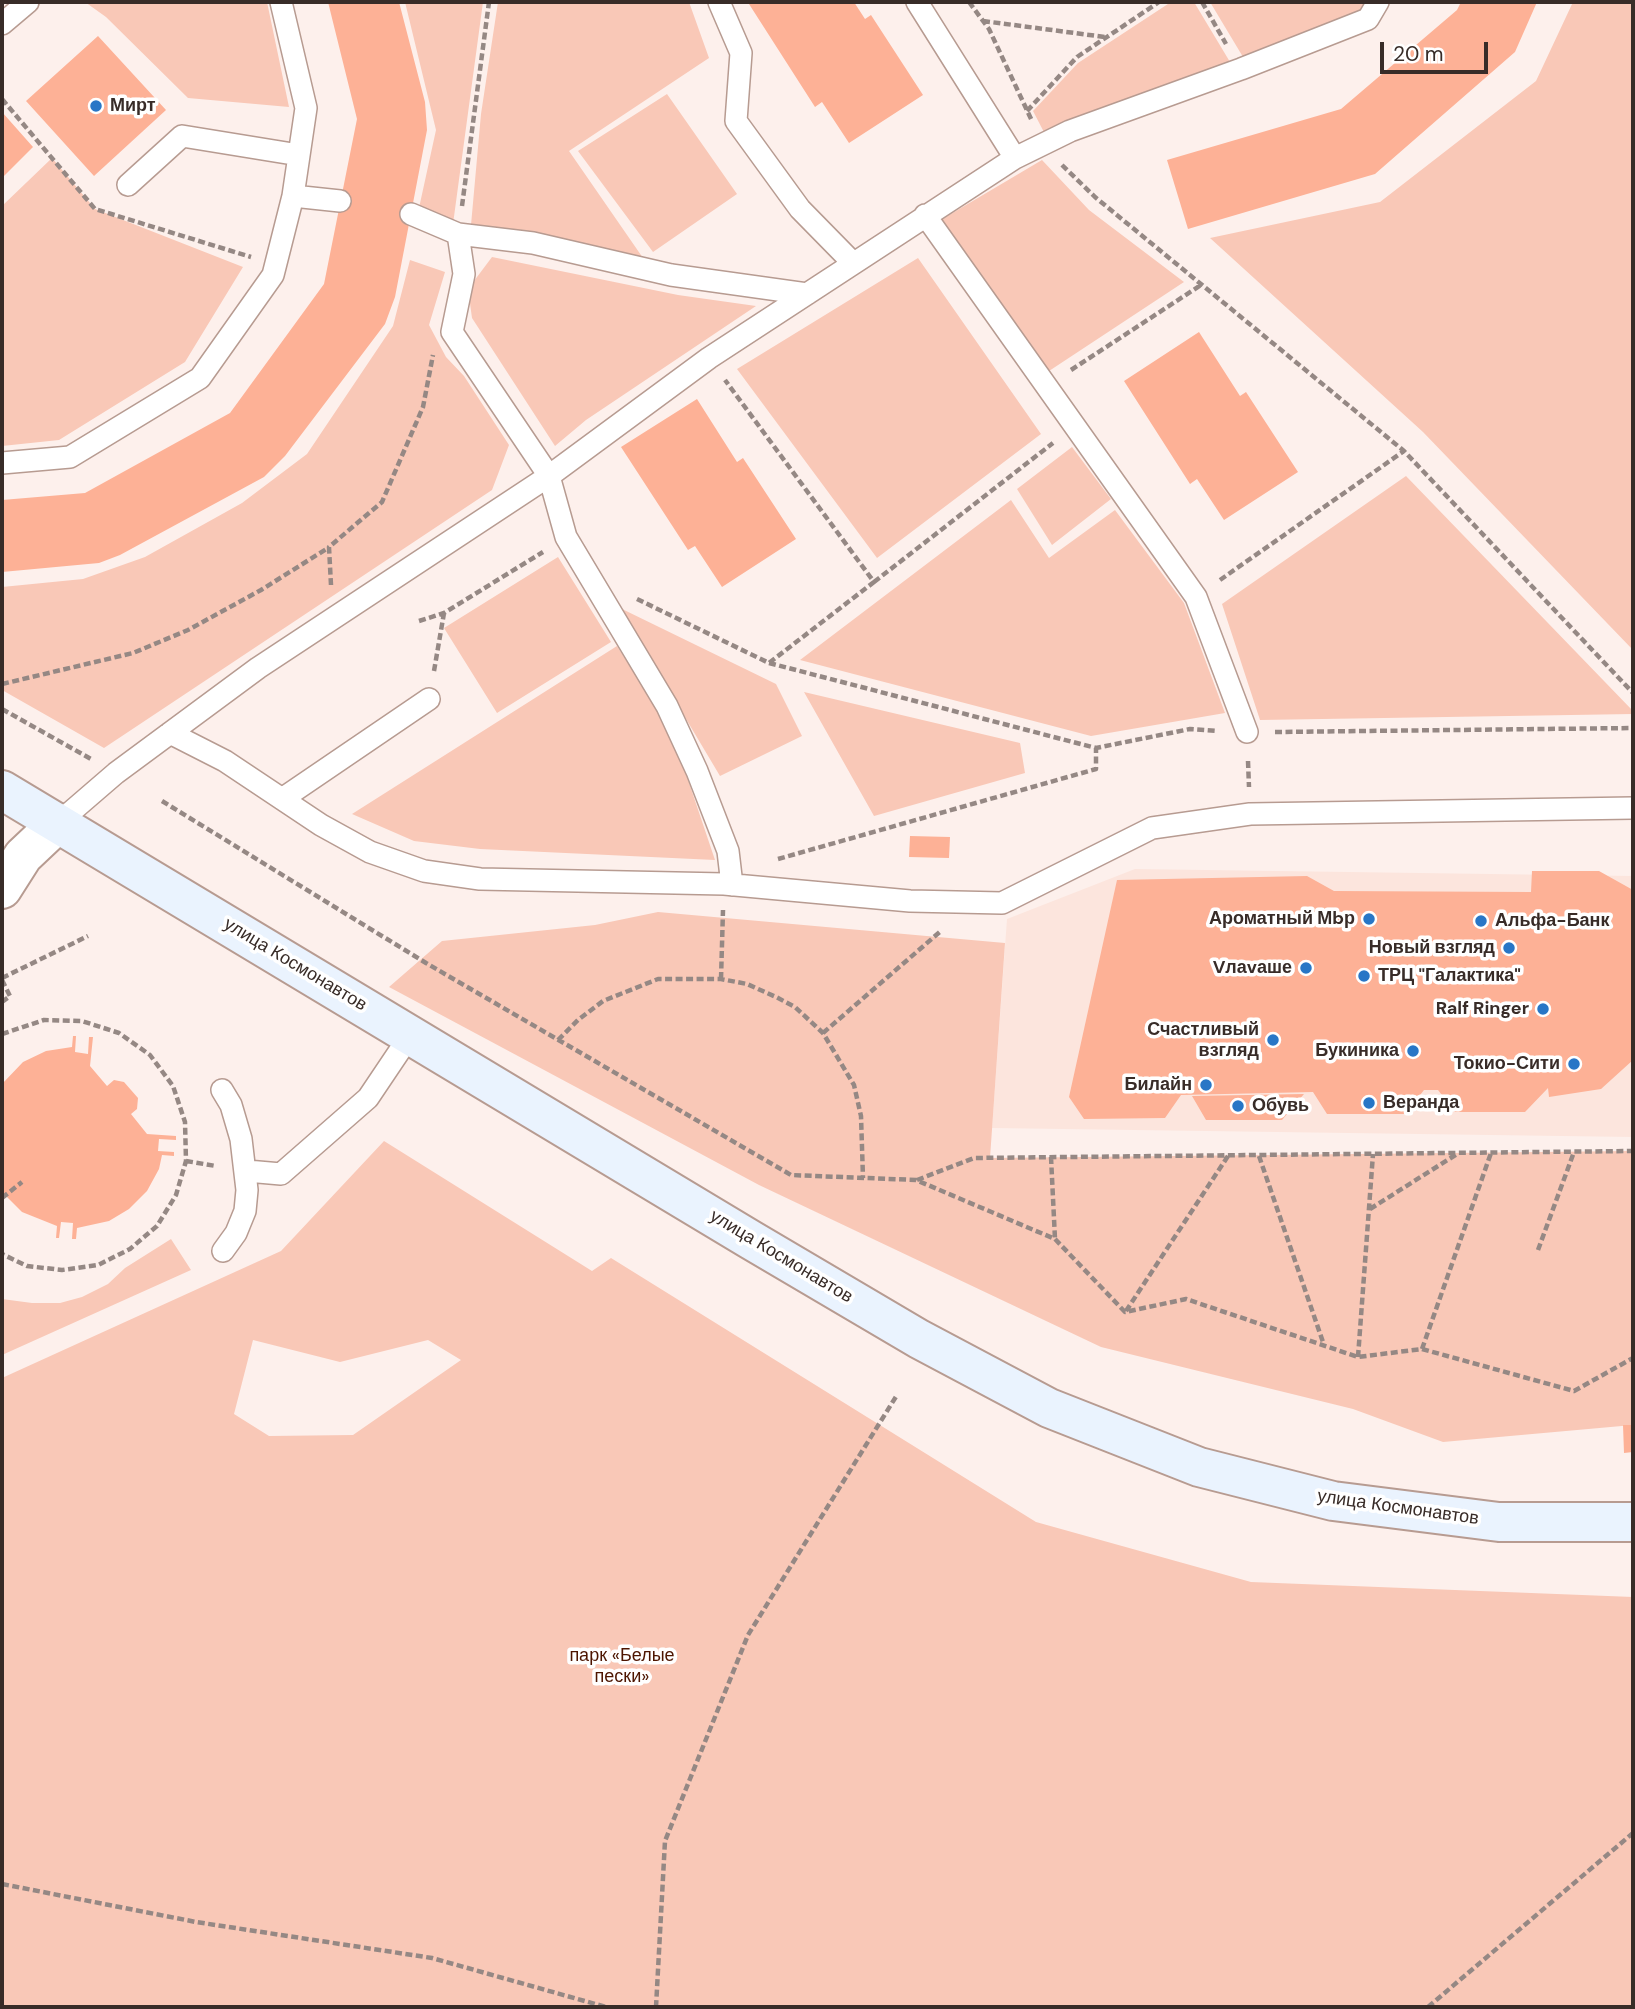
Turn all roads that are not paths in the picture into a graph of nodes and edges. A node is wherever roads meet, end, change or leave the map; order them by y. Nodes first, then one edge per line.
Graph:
1 (28, 2) edge
2 (281, 2) edge
3 (719, 2) edge
4 (917, 2) edge
5 (1378, 2) edge
6 (2, 24) edge
7 (299, 155) junction
8 (1015, 158) junction
9 (128, 185) dead end
10 (293, 196) junction
11 (340, 201) dead end
12 (411, 214) dead end
13 (925, 215) junction
14 (458, 234) junction
15 (853, 263) junction
16 (807, 294) junction
17 (2, 463) edge
18 (548, 476) junction
19 (429, 699) road end
20 (170, 733) junction
21 (1247, 741) road end
22 (2, 790) edge
23 (282, 799) junction
24 (1633, 808) edge
25 (58, 823) junction
26 (731, 879) junction
27 (2, 889) edge
28 (411, 1034) junction
29 (222, 1090) dead end
30 (247, 1171) junction
31 (223, 1251) dead end
32 (1633, 1522) edge

1 - 6 lane
2 - 7 lane
3 - 15 lane
4 - 8 lane
5 - 8 lane
7 - 9 lane
7 - 10 lane
8 - 13 lane
10 - 11 lane
10 - 17 lane
12 - 14 lane
13 - 15 lane
13 - 21 lane
14 - 16 lane
14 - 18 lane
15 - 16 lane
16 - 18 lane
18 - 20 lane
18 - 26 lane
19 - 23 lane
20 - 23 lane
20 - 25 lane
22 - 25 street, улица Космонавтов
23 - 26 lane
24 - 26 lane
25 - 27 street
25 - 28 street, улица Космонавтов
28 - 30 lane
28 - 32 street, улица Космонавтов
29 - 30 lane
30 - 31 lane

